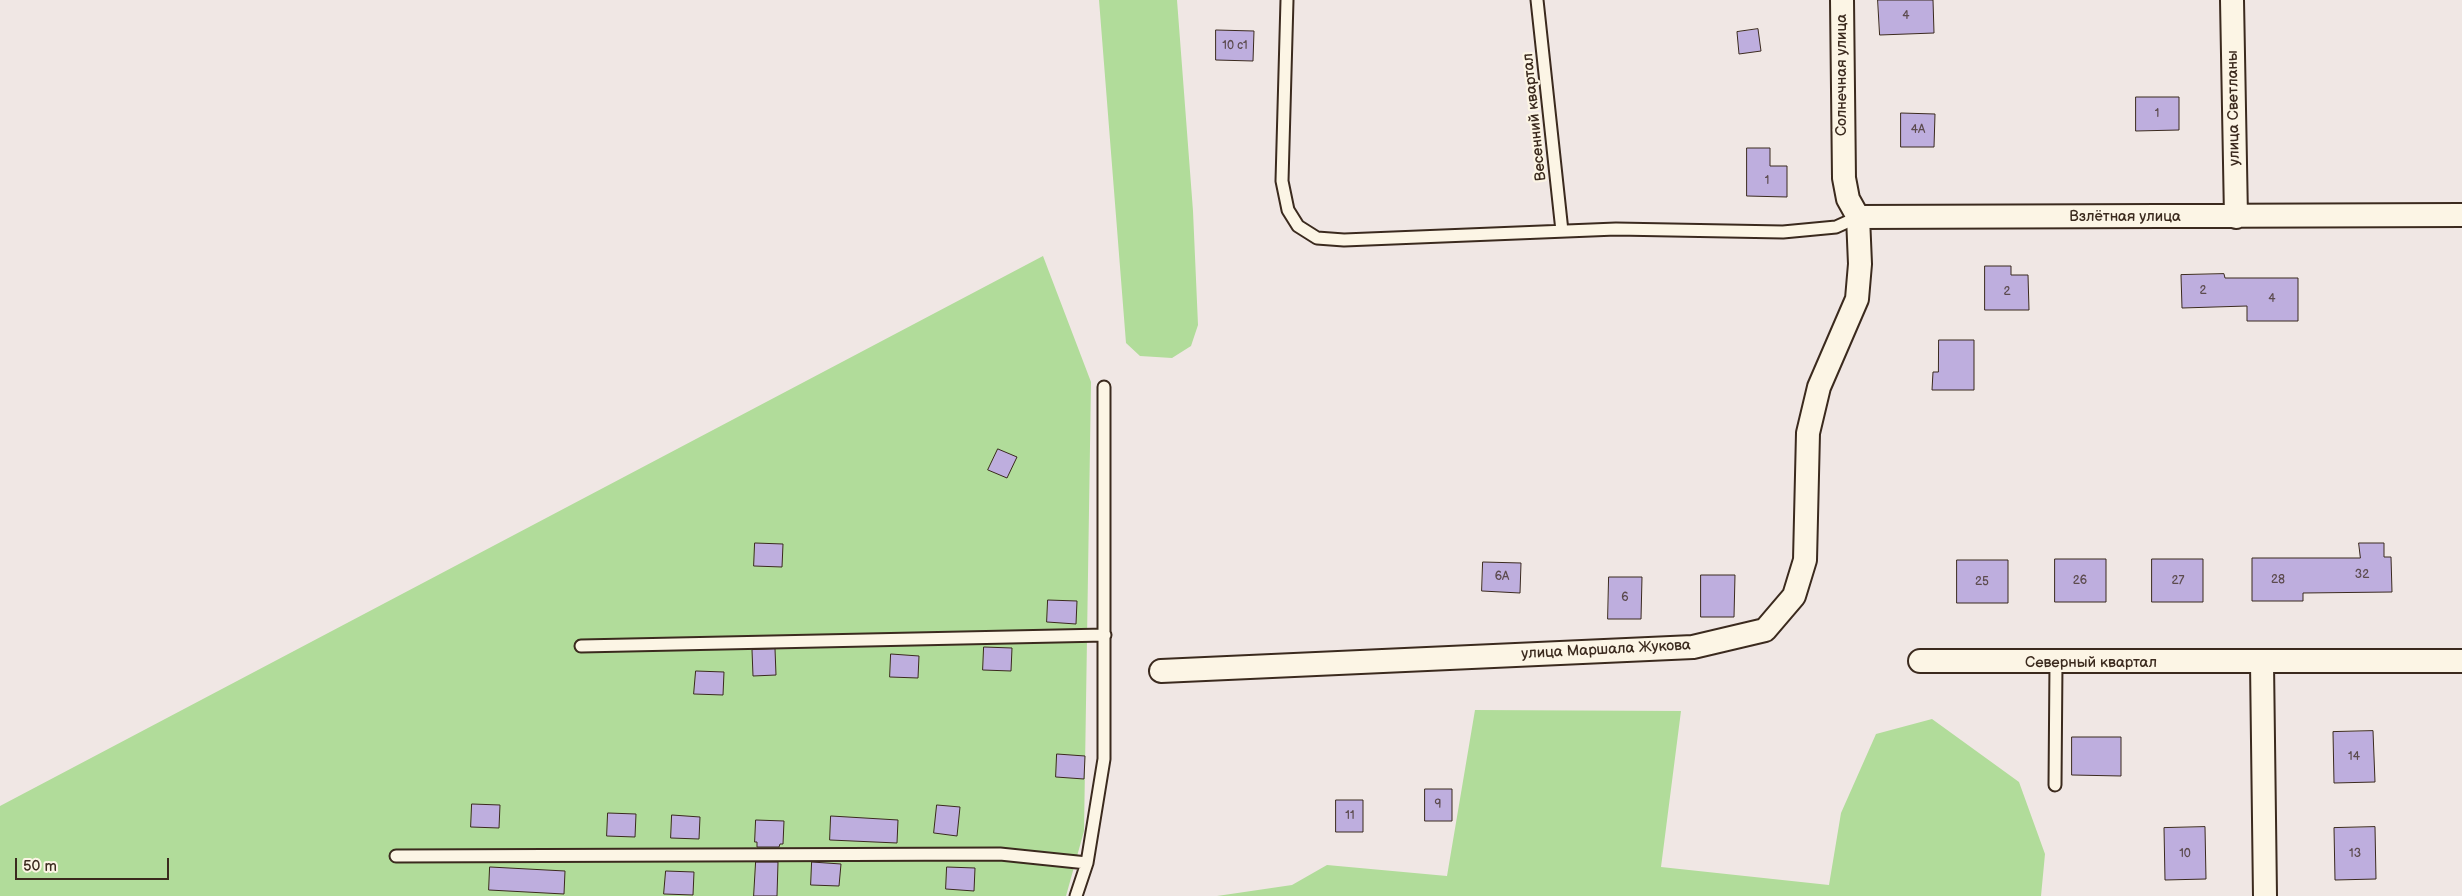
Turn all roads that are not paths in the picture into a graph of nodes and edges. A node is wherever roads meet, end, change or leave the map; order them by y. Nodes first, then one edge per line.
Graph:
1 (1286, 0) edge
2 (1538, 0) edge
3 (1842, 0) edge
4 (2232, 0) edge
5 (2462, 215) edge
6 (2236, 216) junction
7 (1858, 217) junction
8 (1562, 230) junction
9 (1104, 386) dead end
10 (1105, 635) junction
11 (581, 646) dead end
12 (1920, 661) dead end
13 (2462, 661) edge
14 (2056, 663) junction
15 (2262, 663) junction
16 (1161, 671) dead end
17 (2055, 785) dead end
18 (396, 856) dead end
19 (1087, 862) junction
20 (1076, 896) edge
21 (2264, 896) edge

1 - 8 lane
2 - 8 lane, Весенний квартал
3 - 7 street, Солнечная улица
4 - 6 street, улица Светланы
5 - 6 street, Взлётная улица
6 - 7 street, Взлётная улица
7 - 8 lane
7 - 16 street, улица Маршала Жукова
9 - 10 lane
10 - 11 lane
10 - 19 lane
12 - 14 street, Северный квартал
13 - 15 street, Северный квартал
14 - 15 street, Северный квартал
14 - 17 lane
15 - 21 street
18 - 19 lane
19 - 20 lane

